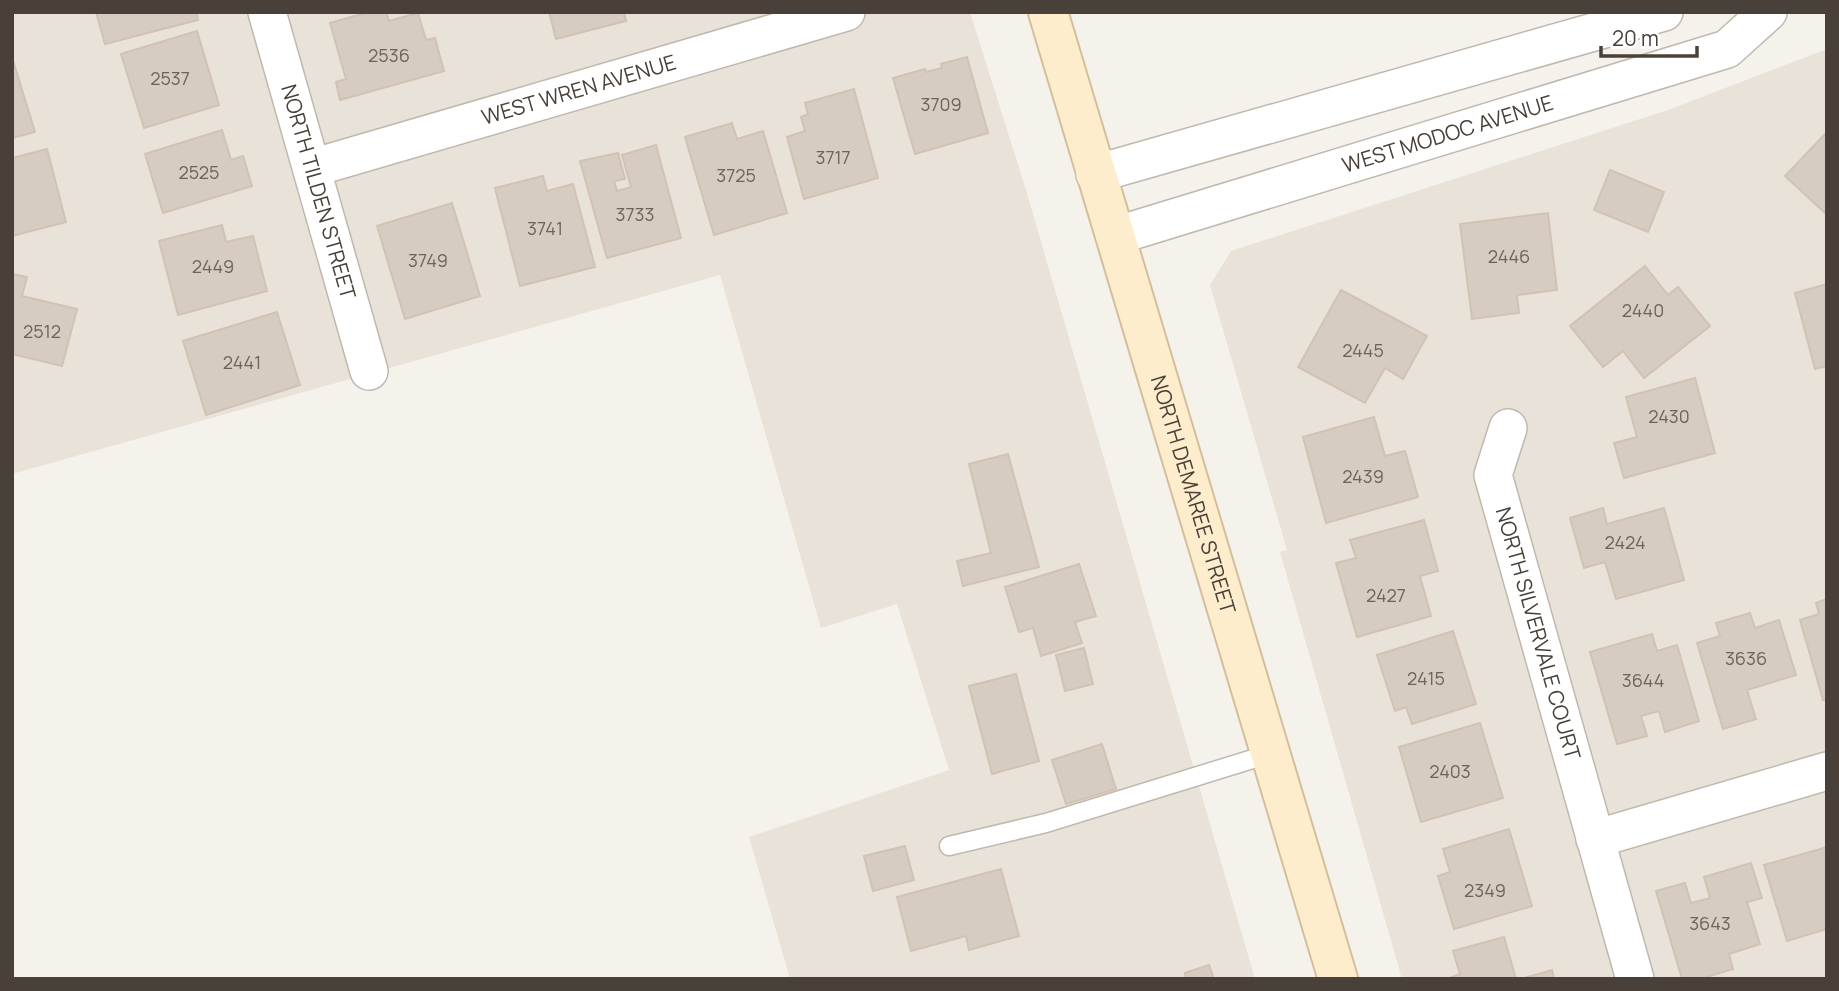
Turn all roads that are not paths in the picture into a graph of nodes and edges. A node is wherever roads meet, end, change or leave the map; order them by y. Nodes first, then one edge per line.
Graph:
1 (267, 12) edge
2 (846, 12) edge
3 (1048, 12) edge
4 (1664, 12) edge
5 (1768, 12) edge
6 (734, 28) edge
7 (312, 168) junction
8 (1095, 174) junction
9 (1115, 236) junction
10 (369, 371) dead end
11 (1508, 428) dead end
12 (1269, 754) junction
13 (1827, 771) edge
14 (1595, 839) junction
15 (949, 846) dead end
16 (1338, 979) edge
17 (1635, 979) edge

1 - 7 street, NORTH TILDEN STREET
2 - 6 street, WEST WREN AVENUE
3 - 8 main road, NORTH DEMAREE STREET
4 - 8 street
5 - 9 street, WEST MODOC AVENUE
6 - 7 street, WEST WREN AVENUE
7 - 10 street, NORTH TILDEN STREET
8 - 9 main road, NORTH DEMAREE STREET
9 - 12 main road, NORTH DEMAREE STREET
11 - 14 street, NORTH SILVERVALE COURT
12 - 15 lane
12 - 16 main road, NORTH DEMAREE STREET
13 - 14 street
14 - 17 street, NORTH SILVERVALE COURT

